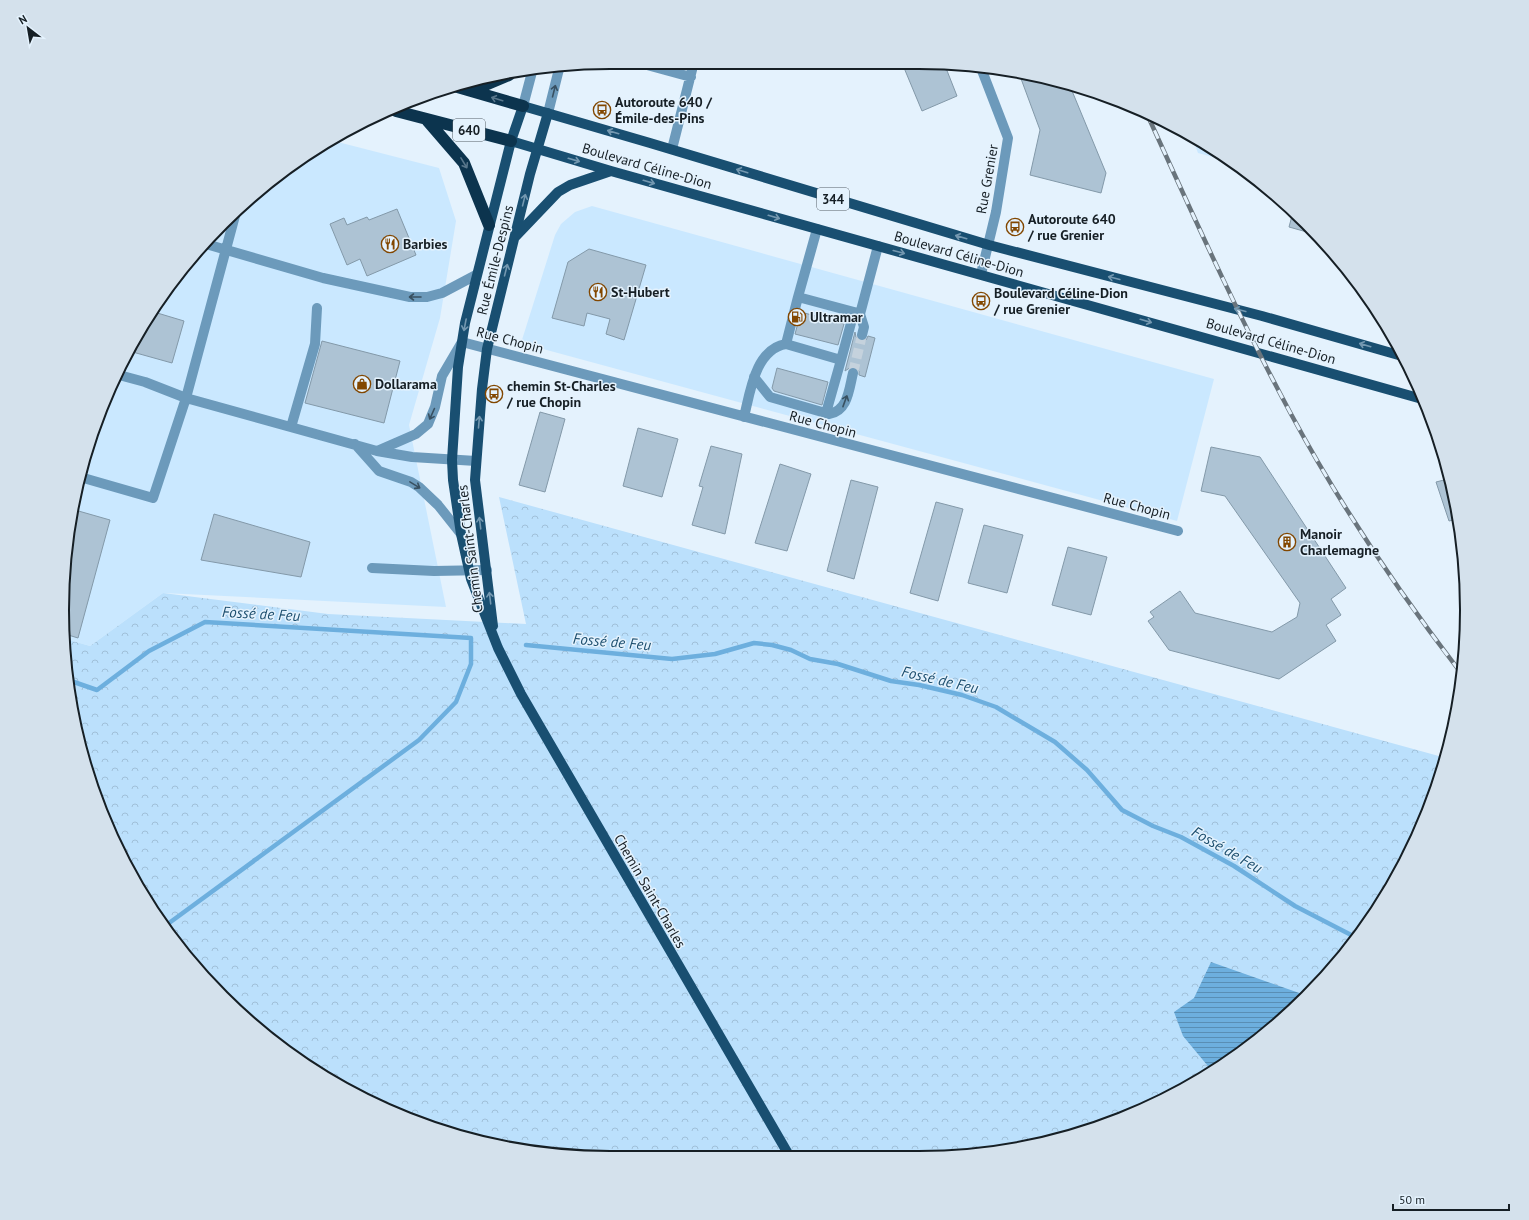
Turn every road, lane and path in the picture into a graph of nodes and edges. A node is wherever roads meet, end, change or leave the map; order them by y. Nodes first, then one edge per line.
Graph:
1 (662, 69) edge
2 (693, 69) edge
3 (558, 72) edge
4 (983, 73) edge
5 (531, 75) edge
6 (691, 77) junction
7 (493, 82) edge
8 (464, 89) edge
9 (470, 91) junction
10 (523, 106) junction
11 (399, 112) edge
12 (548, 113) junction
13 (426, 119) junction
14 (511, 141) junction
15 (537, 149) junction
16 (672, 149) junction
17 (611, 171) junction
18 (234, 221) edge
19 (489, 225) junction
20 (817, 229) junction
21 (514, 238) junction
22 (210, 245) edge
23 (989, 245) junction
24 (878, 246) junction
25 (226, 250) junction
26 (981, 274) junction
27 (476, 275) junction
28 (798, 297) junction
29 (317, 308) dead end
30 (857, 313) junction
31 (862, 334) tunnel mouth
32 (462, 342) junction
33 (786, 344) junction
34 (487, 349) junction
35 (1395, 354) edge
36 (840, 360) junction
37 (853, 373) tunnel mouth
38 (123, 376) edge
39 (754, 377) junction
40 (1416, 397) edge
41 (186, 398) junction
42 (826, 413) junction
43 (744, 418) junction
44 (291, 427) junction
45 (355, 444) junction
46 (377, 451) junction
47 (452, 460) junction
48 (476, 461) junction
49 (85, 478) edge
50 (1178, 531) dead end
51 (461, 534) junction
52 (372, 568) dead end
53 (469, 570) junction
54 (486, 570) junction
55 (493, 635) junction
56 (786, 1151) edge

1 - 6 street
2 - 6 street
12 -> 3 street, Rue Émile-Despins
4 - 23 street, Rue Grenier
5 - 10 street, Rue Émile-Despins
6 - 16 street
7 - 9 highway
8 - 9 highway
10 -> 9 highway
10 - 12 main road, Boulevard Céline-Dion
10 - 14 main road, Rue Émile-Despins
11 - 13 highway, 640
12 - 15 main road, Rue Émile-Despins
16 -> 12 main road, Boulevard Céline-Dion
13 - 14 highway, 640
13 -> 19 highway
14 - 15 main road, Boulevard Céline-Dion / 640
14 - 19 main road, Rue Émile-Despins
15 -> 17 main road, Boulevard Céline-Dion
21 -> 15 main road, Rue Émile-Despins
23 -> 16 main road, Boulevard Céline-Dion / 344
17 -> 20 main road, Boulevard Céline-Dion / 344
17 - 21 main road
18 - 25 street
19 - 27 main road, Rue Émile-Despins
20 - 24 main road, Boulevard Céline-Dion / 344
20 - 28 street
34 -> 21 main road, Rue Émile-Despins
22 - 25 street
23 - 26 street, Rue Grenier
35 -> 23 main road, Boulevard Céline-Dion / 344
24 -> 26 main road, Boulevard Céline-Dion / 344
24 - 30 street
27 -> 25 street
25 - 41 street
26 -> 40 main road, Boulevard Céline-Dion / 344
27 -> 32 main road, Rue Émile-Despins
28 - 30 street
28 - 33 street
29 - 44 street
30 - 31 street
30 - 36 street
32 - 34 street, Rue Chopin
32 -> 46 street
32 - 47 main road, Rue Émile-Despins
33 - 36 street
33 - 39 street
34 - 43 street, Rue Chopin
48 -> 34 main road, Rue Émile-Despins
36 - 42 street
42 -> 37 street
38 - 41 street
39 - 42 street
39 - 43 street
41 - 44 street
41 - 49 street
43 - 50 street, Rue Chopin
44 - 45 street
45 - 46 street
45 -> 51 street
46 - 47 street
47 - 48 street
47 - 51 main road, Chemin Saint-Charles
54 -> 48 main road, Chemin Saint-Charles
51 - 53 main road, Chemin Saint-Charles
52 - 53 street
53 - 54 street
53 - 55 main road, Chemin Saint-Charles
55 -> 54 main road, Chemin Saint-Charles
55 - 56 main road, Chemin Saint-Charles

